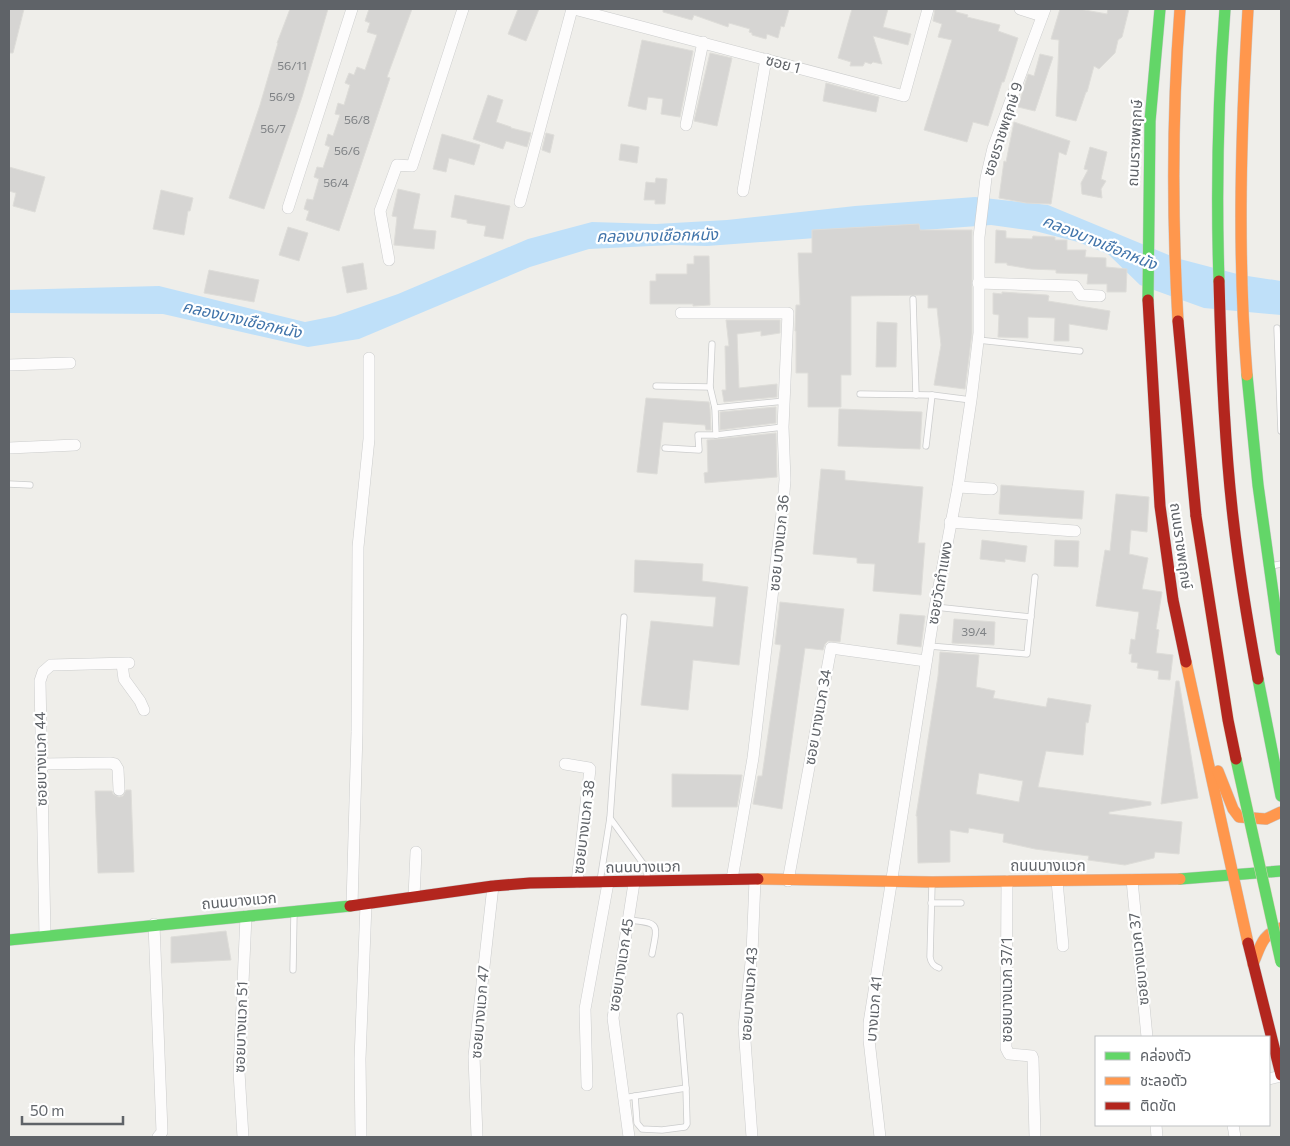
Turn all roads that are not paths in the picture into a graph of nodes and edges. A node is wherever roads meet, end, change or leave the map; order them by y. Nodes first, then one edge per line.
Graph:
1 (352, 9) edge
2 (463, 9) edge
3 (573, 9) edge
4 (928, 9) edge
5 (1020, 9) edge
6 (1160, 9) edge
7 (1180, 9) edge
8 (1224, 9) edge
9 (1248, 9) edge
10 (1043, 12) edge
11 (703, 42) junction
12 (766, 59) junction
13 (686, 125) dead end
14 (743, 191) dead end
15 (520, 202) dead end
16 (288, 208) dead end
17 (389, 260) dead end
18 (978, 283) junction
19 (1100, 296) dead end
20 (913, 299) dead end
21 (681, 313) dead end
22 (1277, 328) dead end
23 (978, 340) junction
24 (712, 344) dead end
25 (1080, 351) dead end
26 (369, 358) dead end
27 (70, 363) dead end
28 (9, 366) edge
29 (656, 386) dead end
30 (710, 386) junction
31 (860, 394) dead end
32 (916, 395) junction
33 (932, 395) junction
34 (971, 400) junction
35 (785, 401) junction
36 (715, 408) junction
37 (783, 427) junction
38 (1281, 431) edge
39 (716, 435) junction
40 (75, 445) dead end
41 (926, 446) dead end
42 (9, 448) edge
43 (665, 448) dead end
44 (9, 484) edge
45 (30, 485) dead end
46 (958, 487) junction
47 (992, 489) dead end
48 (950, 522) junction
49 (1075, 531) dead end
50 (1281, 564) edge
51 (1269, 566) junction
52 (1035, 577) dead end
53 (935, 608) junction
54 (624, 617) dead end
55 (1031, 617) junction
56 (929, 646) junction
57 (1281, 650) edge
58 (926, 661) junction
59 (144, 710) dead end
60 (1203, 734) junction
61 (42, 764) junction
62 (565, 764) dead end
63 (120, 790) dead end
64 (1281, 796) edge
65 (1281, 812) edge
66 (610, 818) junction
67 (416, 852) dead end
68 (1281, 871) edge
69 (1233, 876) junction
70 (732, 879) junction
71 (756, 880) junction
72 (1132, 880) junction
73 (788, 881) junction
74 (1007, 881) junction
75 (1057, 881) junction
76 (577, 882) junction
77 (647, 882) junction
78 (891, 882) junction
79 (932, 882) junction
80 (604, 883) junction
81 (634, 883) junction
82 (494, 886) junction
83 (414, 897) junction
84 (931, 903) junction
85 (962, 903) dead end
86 (366, 904) junction
87 (352, 905) junction
88 (294, 911) junction
89 (246, 916) junction
90 (628, 920) junction
91 (154, 924) junction
92 (1281, 928) edge
93 (45, 936) junction
94 (9, 940) edge
95 (1062, 946) dead end
96 (652, 954) dead end
97 (1281, 962) edge
98 (1253, 964) junction
99 (939, 968) dead end
100 (293, 970) dead end
101 (680, 1016) dead end
102 (1147, 1036) edge
103 (1281, 1076) edge
104 (587, 1085) dead end
105 (686, 1088) junction
106 (635, 1096) junction
107 (623, 1098) junction
108 (158, 1137) edge
109 (243, 1137) edge
110 (361, 1137) edge
111 (477, 1137) edge
112 (629, 1137) edge
113 (752, 1137) edge
114 (880, 1137) edge
115 (1036, 1137) edge

1 - 16 street
2 - 17 street
3 - 11 street, ซอย 1
3 - 15 street
4 - 12 street, ซอย 1
5 - 10 street
6 - 60 main road, ถนนราชพฤกษ์
7 - 97 main road, ถนนราชพฤกษ์, bridge
8 - 64 main road
9 - 51 main road
10 - 18 street, ซอยราชพฤกษ์ 9
11 - 12 street, ซอย 1
11 - 13 street
12 - 14 street
18 - 19 street
18 - 23 street, ซอยวัดกำแพง
20 - 32 lane
21 - 35 street, ซอย บางแวก 36
22 - 38 lane
23 - 25 lane
23 - 34 street, ซอยวัดกำแพง
24 - 30 lane
26 - 87 street
27 - 28 street
29 - 30 lane
30 - 36 lane
31 - 32 lane
32 - 33 lane
33 - 34 lane
33 - 41 lane
34 - 46 street, ซอยวัดกำแพง
35 - 36 lane
35 - 37 street, ซอย บางแวก 36
36 - 39 lane
37 - 39 lane
37 - 70 street, ซอย บางแวก 36
39 - 43 lane
40 - 42 street
44 - 45 lane
46 - 47 street
46 - 48 street, ซอยวัดกำแพง
48 - 49 street
48 - 53 street, ซอยวัดกำแพง
50 - 51 lane
51 - 57 main road
52 - 55 lane
53 - 55 lane
53 - 56 street, ซอยวัดกำแพง
54 - 66 lane
55 - 56 lane
56 - 58 street, ซอยวัดกำแพง
58 - 73 street, ซอย บางแวก 34
58 - 78 street, ซอยวัดกำแพง
59 - 61 street, ซอยบางแวก 44
60 - 65 main road
60 - 69 main road, ถนนราชพฤกษ์
61 - 63 street
61 - 93 street, ซอยบางแวก 44
62 - 76 street, ซอยบางแวก 38
66 - 77 lane
66 - 80 lane
67 - 83 street
68 - 69 main road, ถนนบางแวก
69 - 72 main road, ถนนบางแวก
69 - 98 main road, ถนนราชพฤกษ์
70 - 71 main road, ถนนบางแวก
70 - 77 main road, ถนนบางแวก
71 - 73 main road, ถนนบางแวก
71 - 113 street, ซอยบางแวก 43
72 - 75 main road, ถนนบางแวก
72 - 102 street, ซอยบางแวก 37
73 - 78 main road, ถนนบางแวก
74 - 75 main road, ถนนบางแวก
74 - 79 main road, ถนนบางแวก
74 - 115 street, ซอยบางแวก 37/1
75 - 95 street
76 - 80 main road, ถนนบางแวก
76 - 82 main road, ถนนบางแวก
77 - 81 main road, ถนนบางแวก
78 - 79 main road, ถนนบางแวก
78 - 114 street, บางแวก 41
79 - 84 lane
80 - 81 main road, ถนนบางแวก
80 - 104 street
81 - 90 street, ซอยบางแวก 45
82 - 83 main road, ถนนบางแวก
82 - 111 street, ซอยบางแวก 47
83 - 86 main road, ถนนบางแวก
84 - 85 lane
84 - 99 lane
86 - 87 main road, ถนนบางแวก
86 - 110 street
87 - 88 main road, ถนนบางแวก
88 - 89 main road, ถนนบางแวก
88 - 100 lane
89 - 91 main road, ถนนบางแวก
89 - 109 street, ซอยบางแวก 51
90 - 96 lane
90 - 107 street, ซอยบางแวก 45
91 - 93 main road, ถนนบางแวก
91 - 108 street
92 - 98 main road
93 - 94 main road, ถนนบางแวก
98 - 103 main road, ถนนราชพฤกษ์
101 - 105 lane
105 - 106 lane
105 - 106 lane
106 - 107 lane
107 - 112 street, ซอยบางแวก 45

